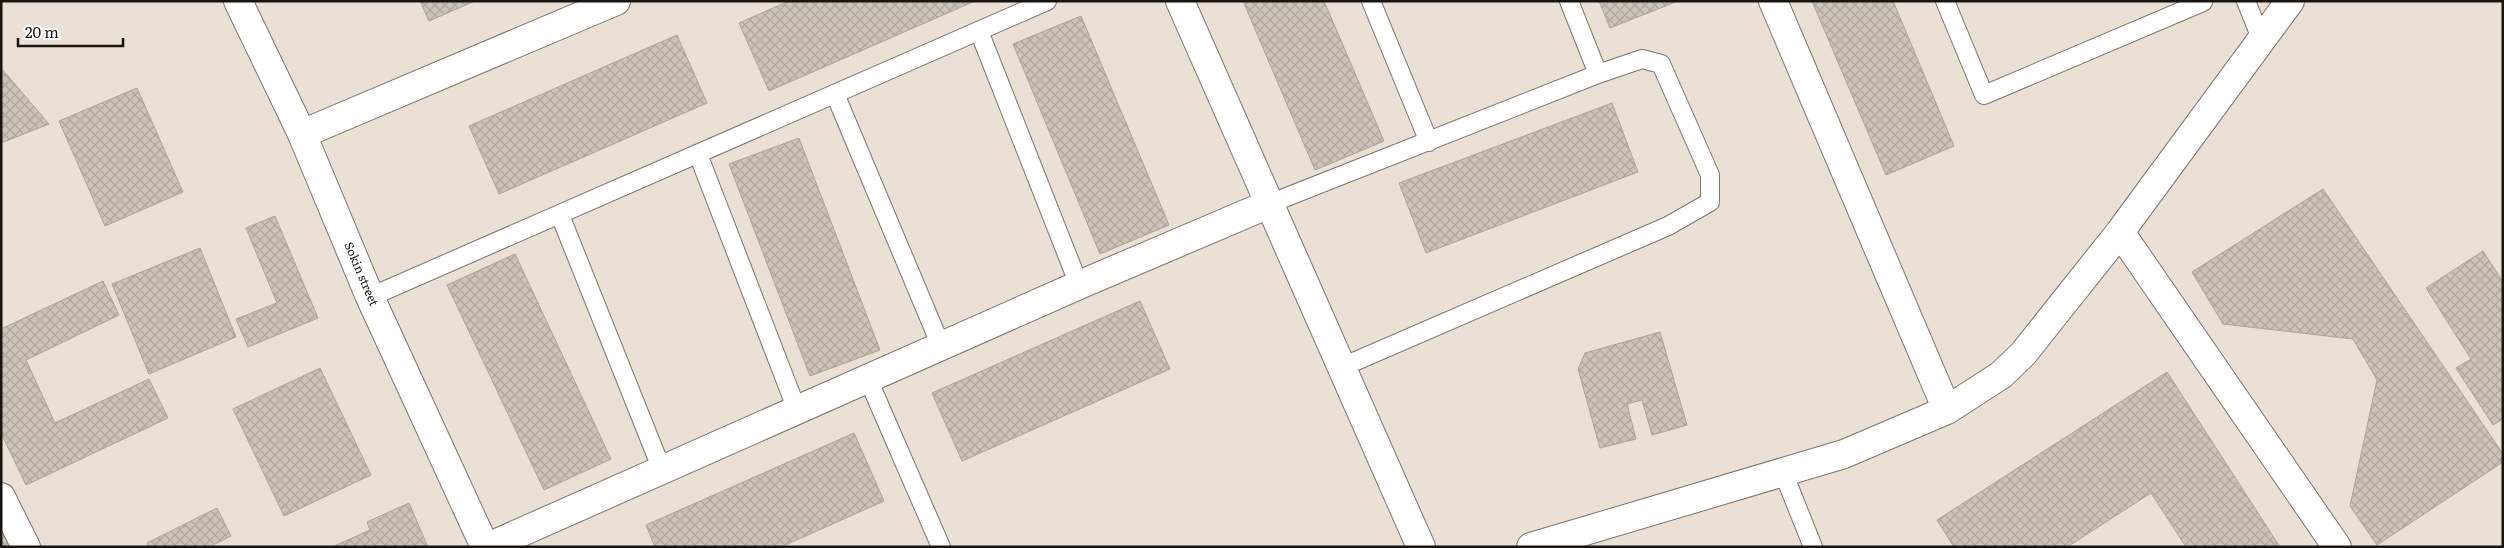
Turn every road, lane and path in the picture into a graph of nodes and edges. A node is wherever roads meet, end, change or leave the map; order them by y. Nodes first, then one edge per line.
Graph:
1 (238, 1) edge
2 (616, 1) edge
3 (1047, 1) edge
4 (1180, 1) edge
5 (1371, 1) edge
6 (1569, 1) edge
7 (1772, 1) edge
8 (1945, 1) edge
9 (2246, 1) edge
10 (2290, 1) edge
11 (2203, 2) edge
12 (979, 31) junction
13 (2262, 41) junction
14 (1598, 74) junction
15 (835, 94) junction
16 (302, 134) junction
17 (1429, 142) junction
18 (698, 154) junction
19 (1269, 204) junction
20 (560, 215) junction
21 (2120, 232) junction
22 (1079, 285) junction
23 (370, 297) junction
24 (941, 346) junction
25 (1342, 367) junction
26 (868, 379) junction
27 (797, 410) junction
28 (1947, 410) junction
29 (662, 470) junction
30 (1783, 472) junction
31 (1, 497) edge
32 (26, 547) edge
33 (487, 547) edge
34 (941, 547) edge
35 (1421, 547) edge
36 (1531, 547) edge
37 (1813, 547) edge
38 (2337, 547) edge

1 - 16 street, Sokin street
2 - 16 street
3 - 12 lane
4 - 19 street
5 - 17 lane
6 - 14 lane
7 - 28 street
8 - 11 lane
9 - 13 lane
10 - 13 street
12 - 15 lane
12 - 22 lane
13 - 21 street
14 - 17 lane
14 - 25 lane
15 - 18 lane
15 - 24 lane
16 - 23 street, Sokin street
17 - 19 lane
18 - 20 lane
18 - 27 lane
19 - 22 street
19 - 25 street
20 - 23 lane
20 - 29 lane
21 - 28 street
21 - 38 street
22 - 24 street
23 - 33 street, Sokin street
24 - 26 street
25 - 35 street
26 - 27 street
26 - 34 lane
27 - 29 street
28 - 30 street
29 - 33 street
30 - 36 street
30 - 37 lane
31 - 32 street

